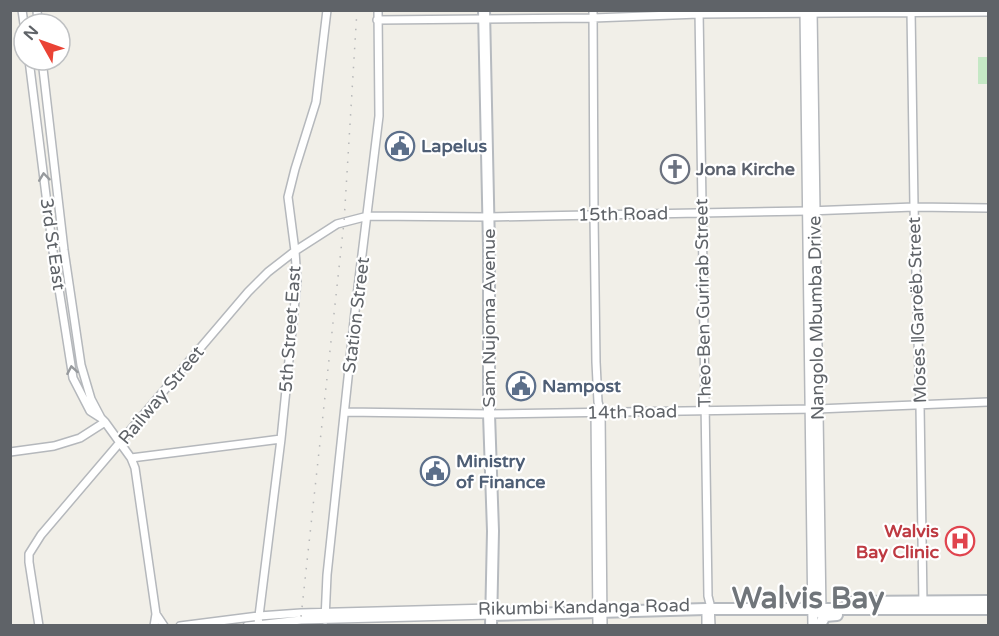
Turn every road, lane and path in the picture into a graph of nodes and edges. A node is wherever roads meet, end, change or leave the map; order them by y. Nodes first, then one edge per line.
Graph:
1 (327, 10) edge
2 (378, 10) edge
3 (699, 12) edge
4 (809, 12) edge
5 (911, 12) edge
6 (988, 12) edge
7 (593, 14) edge
8 (484, 15) edge
9 (377, 20) junction
10 (31, 72) edge
11 (43, 72) edge
12 (47, 102) junction
13 (35, 103) junction
14 (914, 207) junction
15 (988, 208) edge
16 (811, 211) junction
17 (702, 212) junction
18 (594, 215) junction
19 (368, 216) junction
20 (488, 217) junction
21 (295, 251) junction
22 (988, 402) edge
23 (920, 405) junction
24 (814, 409) junction
25 (705, 411) junction
26 (345, 412) junction
27 (598, 412) junction
28 (489, 414) junction
29 (103, 420) junction
30 (281, 439) junction
31 (120, 443) junction
32 (10, 452) edge
33 (131, 458) junction
34 (988, 601) edge
35 (708, 605) junction
36 (817, 606) junction
37 (923, 606) junction
38 (600, 609) junction
39 (860, 609) junction
40 (988, 609) edge
41 (156, 614) junction
42 (325, 616) junction
43 (491, 616) edge
44 (388, 618) edge
45 (259, 620) junction
46 (819, 625) edge
47 (39, 626) edge
48 (154, 626) edge
49 (164, 626) edge
50 (180, 626) edge
51 (247, 626) edge
52 (597, 626) edge
53 (603, 626) edge
54 (706, 626) edge
55 (711, 626) edge

1 - 21 street, 5th Street East
2 - 9 street, Station Street
3 - 4 street
3 - 7 street
3 - 17 street, Theo-Ben Gurirab Street
4 - 5 street
4 - 16 street, Nangolo Mbumba Drive
5 - 6 street
5 - 14 street, Moses ǁGaroëb Street
7 - 8 street
7 - 18 street
8 - 9 street
8 - 20 main road, Sam Nujoma Avenue
9 - 19 street, Station Street
10 - 13 street, 3rd St East
11 - 12 street, 3rd St East
12 - 13 street
12 - 29 street, 3rd St East
29 -> 13 street, 3rd St East
14 - 15 street, 15th Road
14 - 16 street, 15th Road
14 - 23 street, Moses ǁGaroëb Street
16 - 17 street, 15th Road
16 - 24 street, Nangolo Mbumba Drive
17 - 18 street, 15th Road
17 - 25 street, Theo-Ben Gurirab Street
18 - 20 street, 15th Road
18 - 27 street
19 - 20 street, 15th Road
19 - 21 street, Railway Street
19 - 26 street, Station Street
20 - 28 main road, Sam Nujoma Avenue
21 - 30 street, 5th Street East
21 - 31 street, Railway Street
22 - 23 street, 14th Road
23 - 24 street, 14th Road
23 - 37 street, Moses ǁGaroëb Street
24 - 25 street, 14th Road
24 - 36 street, Nangolo Mbumba Drive
25 - 27 street, 14th Road
25 - 35 street, Theo-Ben Gurirab Street
26 - 28 street, 14th Road
26 - 42 street, Station Street
27 - 28 street, 14th Road
27 - 38 street
28 - 43 main road, Sam Nujoma Avenue
29 - 31 street, 3rd St East
29 - 32 street
30 - 33 street
30 - 45 street, 5th Street East
31 - 33 street, 3rd St East
31 - 47 street, Railway Street
33 - 41 street, 3rd St East
34 - 37 main road, Rikumbi Kandanga Road
35 - 36 main road, Rikumbi Kandanga Road
35 - 38 main road, Rikumbi Kandanga Road
35 - 54 street, Theo-Ben Gurirab Street
35 - 55 street, Theo-Ben Gurirab Street
36 - 37 main road, Rikumbi Kandanga Road
36 - 39 main road, Rikumbi Kandanga Road
36 - 46 street, Nangolo Mbumba Drive
37 - 39 main road, Rikumbi Kandanga Road
37 - 40 main road, Rikumbi Kandanga Road
38 - 43 main road, Rikumbi Kandanga Road
38 - 52 street
38 - 53 street
39 - 46 main road
41 - 48 street, 3rd St East
41 - 49 street, 3rd St East
42 - 44 street, Rikumbi Kandanga Road
42 - 45 street, Rikumbi Kandanga Road
43 - 44 street, Rikumbi Kandanga Road
45 - 50 street, Rikumbi Kandanga Road
45 - 51 street, Rikumbi Kandanga Road

